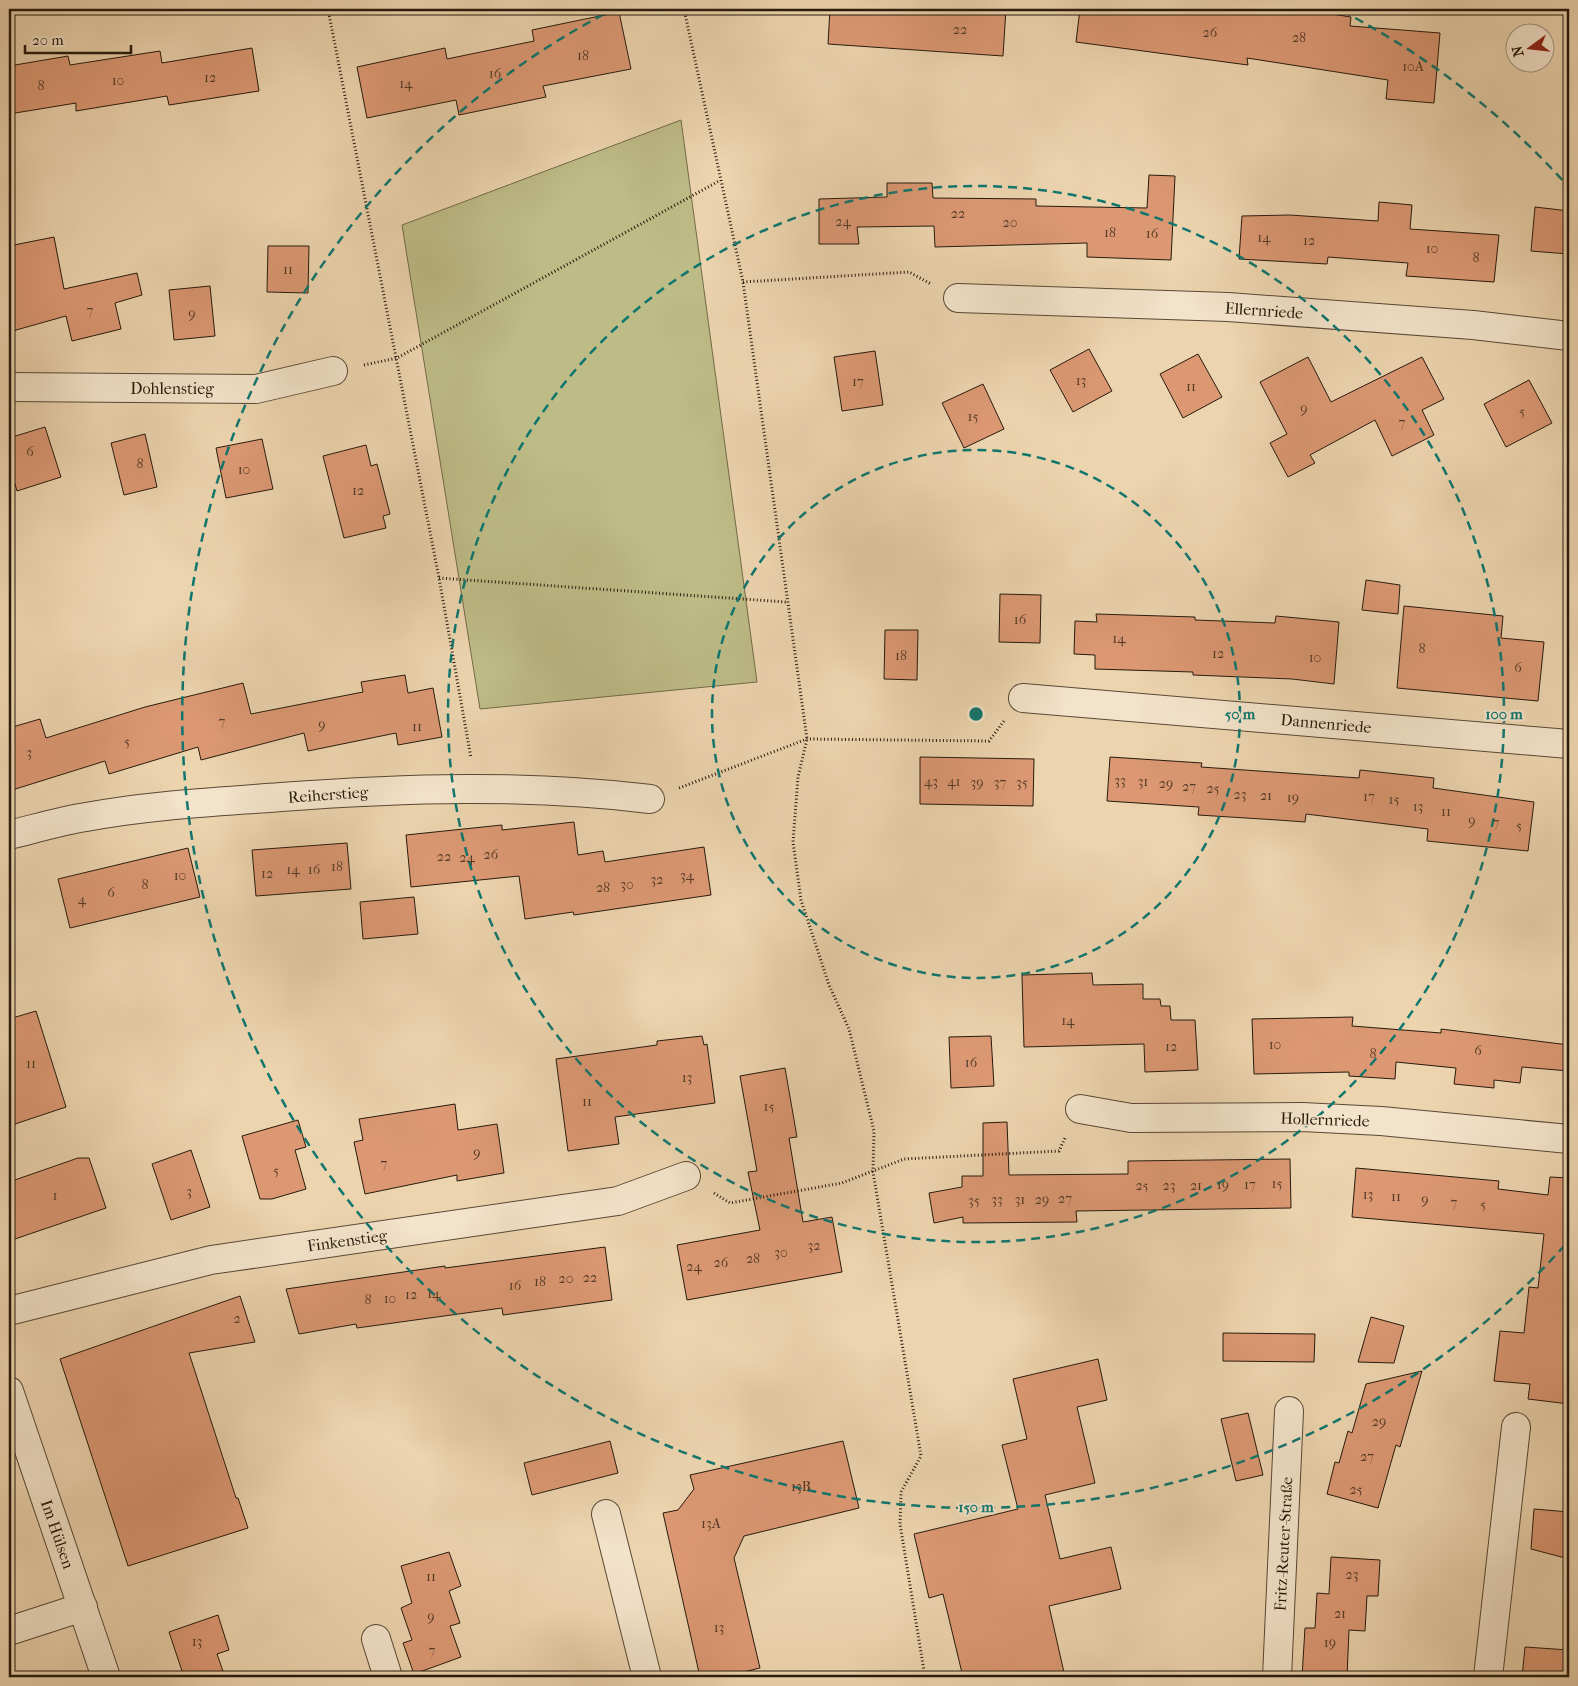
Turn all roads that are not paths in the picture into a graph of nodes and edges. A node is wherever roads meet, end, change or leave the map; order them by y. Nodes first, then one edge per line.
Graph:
1 (958, 298) road end
2 (1569, 336) edge
3 (333, 371) road end
4 (9, 387) edge
5 (1023, 698) road end
6 (1569, 744) edge
7 (650, 799) road end
8 (9, 835) edge
9 (1080, 1109) road end
10 (1569, 1139) edge
11 (686, 1176) road end
12 (9, 1311) edge
13 (9, 1391) edge
14 (1289, 1411) dead end
15 (1516, 1427) dead end
16 (606, 1514) dead end
17 (84, 1608) junction
18 (9, 1631) edge
19 (376, 1639) dead end
20 (106, 1677) edge
21 (388, 1677) edge
22 (647, 1677) edge
23 (1277, 1677) edge
24 (1488, 1677) edge

1 - 2 street, Ellernriede
3 - 4 street, Dohlenstieg
5 - 6 street, Dannenriede
7 - 8 street, Reiherstieg
9 - 10 street, Hollernriede
11 - 12 street, Finkenstieg
13 - 17 street, Im Hülsen
14 - 23 street, Fritz-Reuter-Straße
15 - 24 street
16 - 22 street
17 - 18 street
17 - 20 street, Im Hülsen
19 - 21 street

